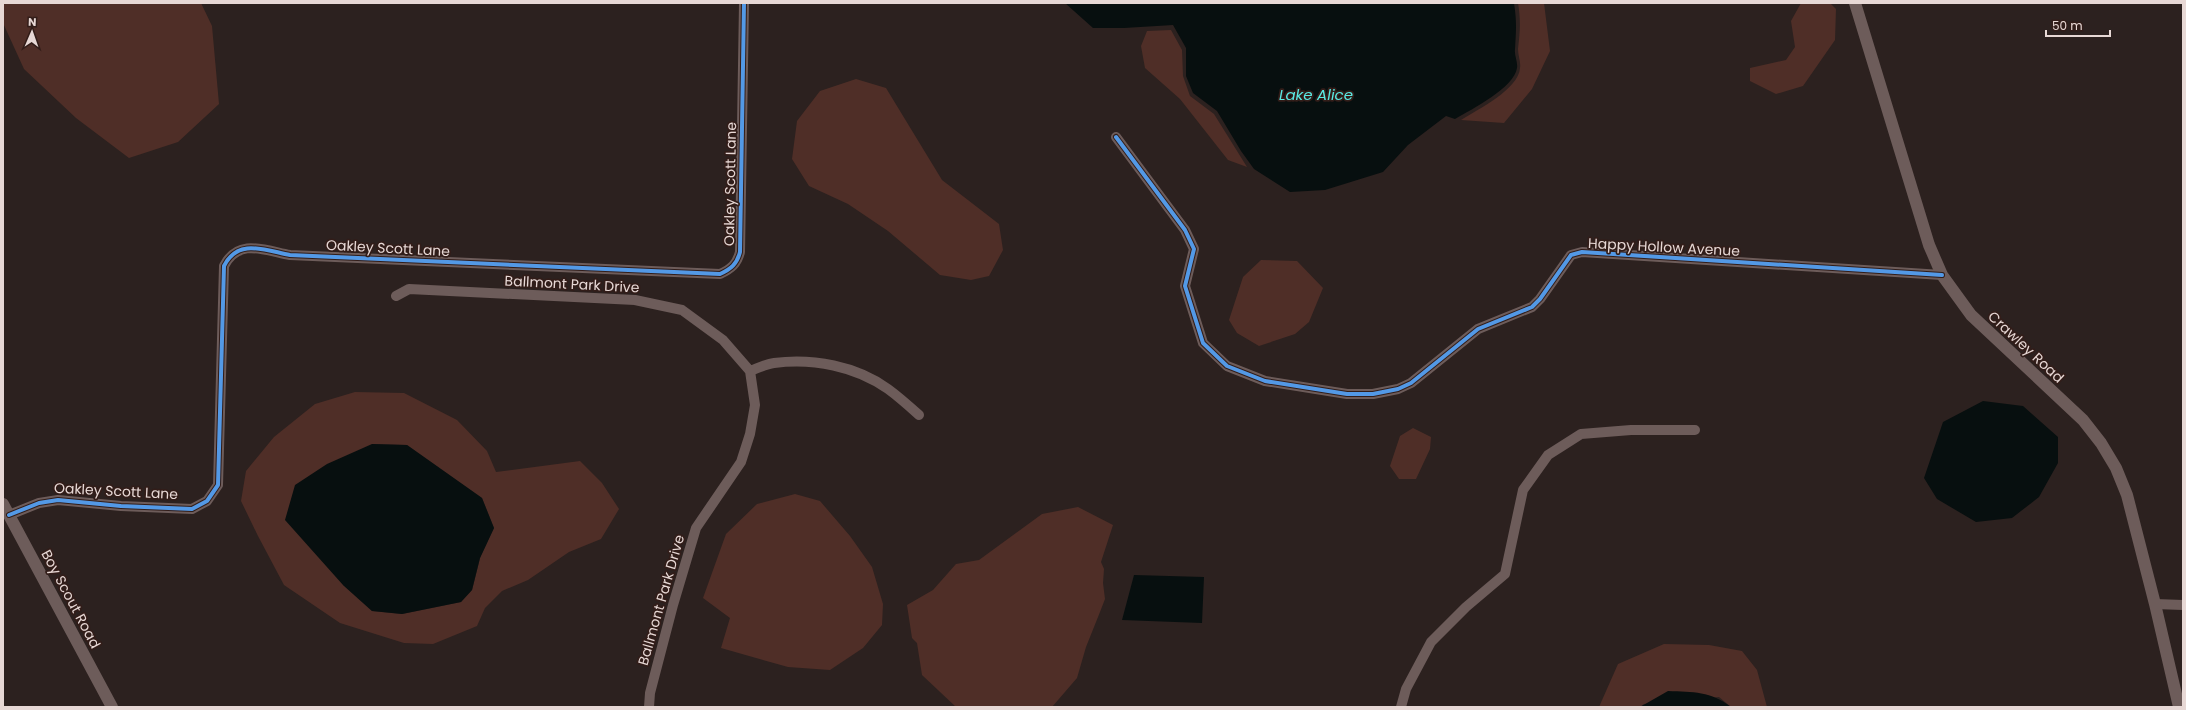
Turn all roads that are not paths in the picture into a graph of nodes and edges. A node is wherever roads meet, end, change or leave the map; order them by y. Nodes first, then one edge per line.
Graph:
1 (744, 3) edge
2 (1855, 3) edge
3 (1116, 137) dead end
4 (1942, 275) junction
5 (396, 296) dead end
6 (750, 371) junction
7 (919, 415) dead end
8 (1695, 430) dead end
9 (6, 510) edge
10 (2155, 604) junction
11 (2183, 605) edge
12 (112, 707) edge
13 (649, 707) edge
14 (1401, 707) edge
15 (2179, 707) edge

1 - 9 street, Oakley Scott Lane
2 - 4 street, Crawley Road
3 - 4 street, Happy Hollow Avenue
4 - 10 street, Crawley Road
5 - 6 street, Ballmont Park Drive
6 - 7 street
6 - 13 street, Ballmont Park Drive
8 - 14 street
9 - 12 street, Boy Scout Road
10 - 11 street
10 - 15 street, Crawley Road

